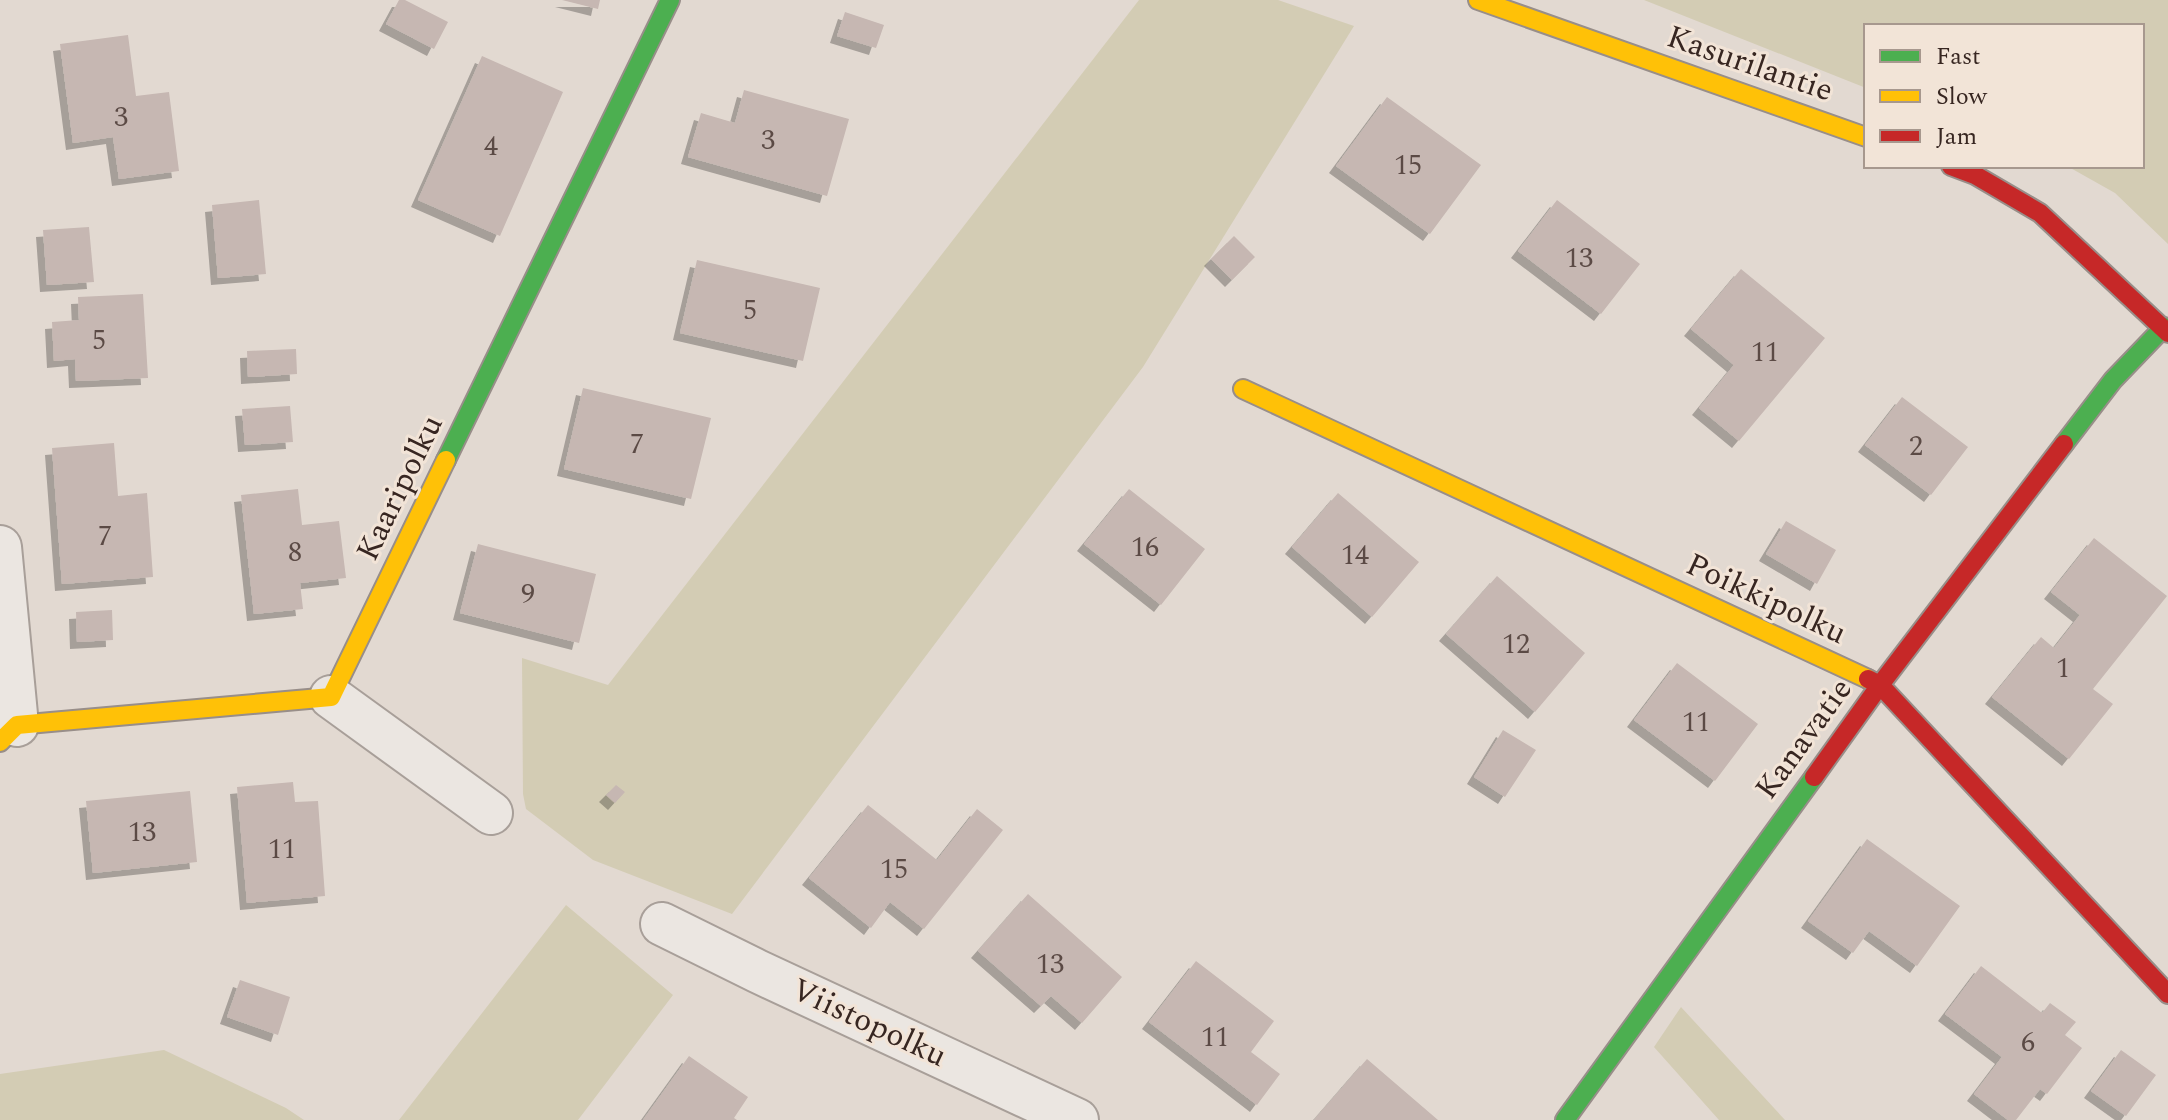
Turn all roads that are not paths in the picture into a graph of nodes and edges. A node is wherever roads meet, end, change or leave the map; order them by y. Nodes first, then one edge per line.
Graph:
1 (670, 0) edge
2 (1478, 0) edge
3 (1864, 136) edge
4 (1956, 168) edge
5 (2166, 330) edge
6 (1243, 389) dead end
7 (0, 547) edge
8 (1880, 685) junction
9 (331, 697) junction
10 (8, 734) edge
11 (491, 813) dead end
12 (662, 924) dead end
13 (2168, 994) edge
14 (1077, 1120) edge
15 (1565, 1120) edge

1 - 9 street, Kaaripolku
2 - 3 street, Kasurilantie
4 - 5 street
5 - 8 street, Kanavatie
6 - 8 street, Poikkipolku
7 - 10 street
8 - 13 street, Poikkipolku
8 - 15 street, Kanavatie
9 - 10 street
9 - 11 street
12 - 14 street, Viistopolku

